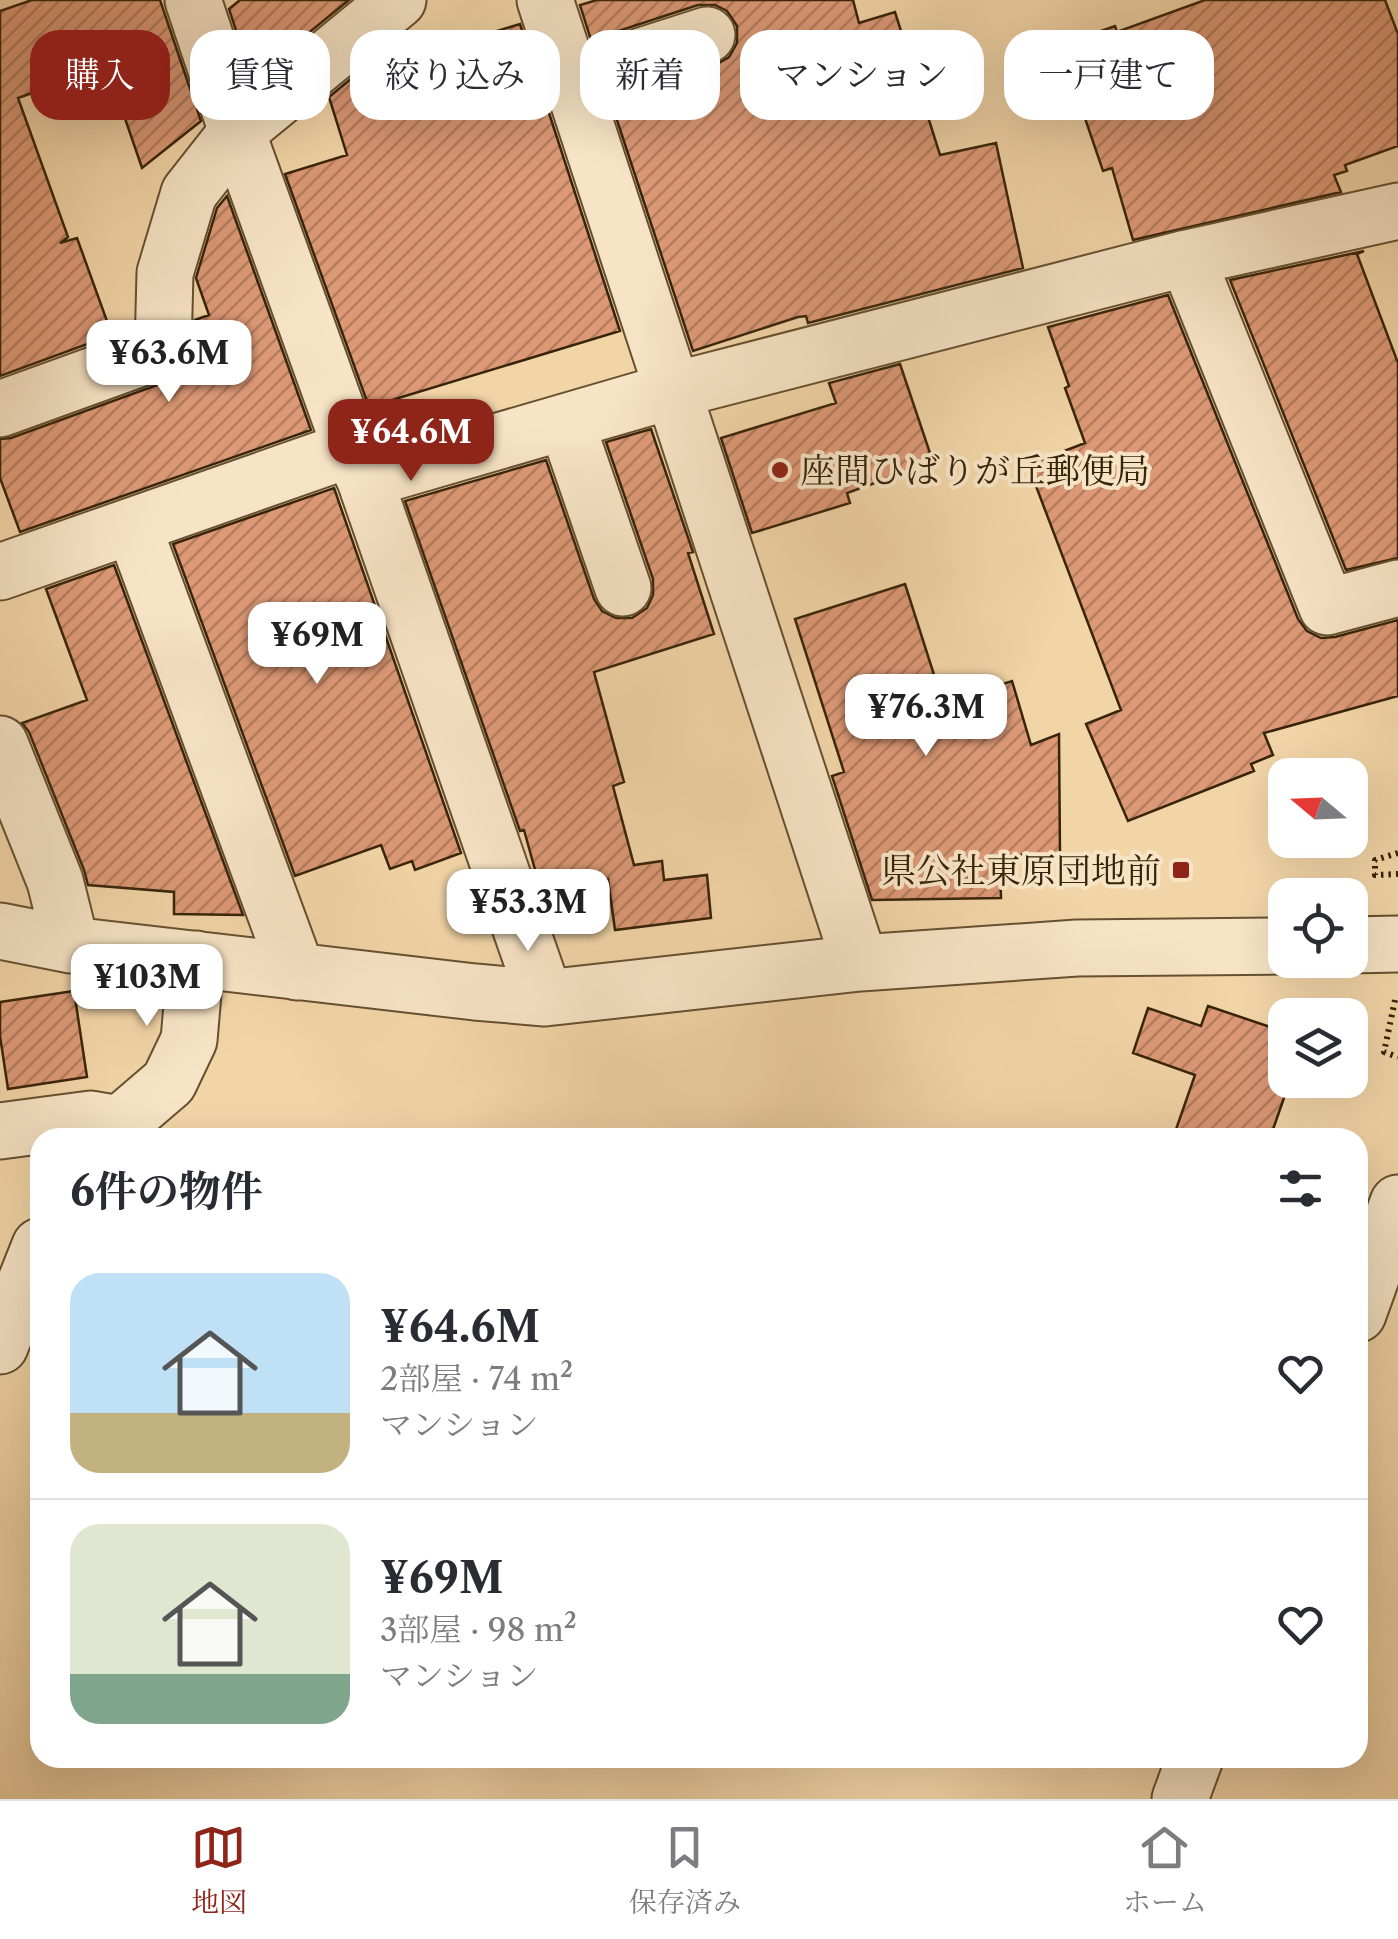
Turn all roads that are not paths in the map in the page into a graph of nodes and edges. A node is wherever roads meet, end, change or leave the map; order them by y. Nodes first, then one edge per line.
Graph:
1 (193, 0) edge
2 (398, 0) edge
3 (545, 0) edge
4 (580, 76) edge
5 (570, 79) junction
6 (237, 132) junction
7 (1395, 219) edge
8 (1186, 258) junction
9 (671, 391) junction
10 (0, 409) edge
11 (566, 422) junction
12 (358, 465) junction
13 (133, 526) junction
14 (0, 572) edge
15 (623, 588) dead end
16 (1398, 588) edge
17 (0, 744) edge
18 (0, 931) edge
19 (71, 944) junction
20 (1398, 944) edge
21 (1368, 945) edge
22 (1268, 946) edge
23 (196, 958) junction
24 (860, 962) junction
25 (298, 972) junction
26 (545, 998) junction
27 (88, 1128) edge
28 (30, 1130) edge
29 (0, 1131) edge
30 (1398, 1203) edge
31 (30, 1271) edge
32 (1368, 1286) edge
33 (0, 1346) edge
34 (1192, 1768) edge
35 (1180, 1799) edge

1 - 6 street
2 - 6 street
3 - 5 street
4 - 5 street
5 - 9 street
6 - 10 street
6 - 12 street
7 - 8 street
8 - 9 street
8 - 16 street
9 - 11 street
9 - 24 street
11 - 12 street
11 - 15 street
12 - 13 street
12 - 26 street
13 - 14 street
13 - 25 street
17 - 19 street
18 - 19 street
19 - 23 street
20 - 21 street
22 - 24 street
23 - 25 street
23 - 27 street
24 - 26 street
25 - 26 street
28 - 29 street
30 - 32 street
31 - 33 street
34 - 35 street

